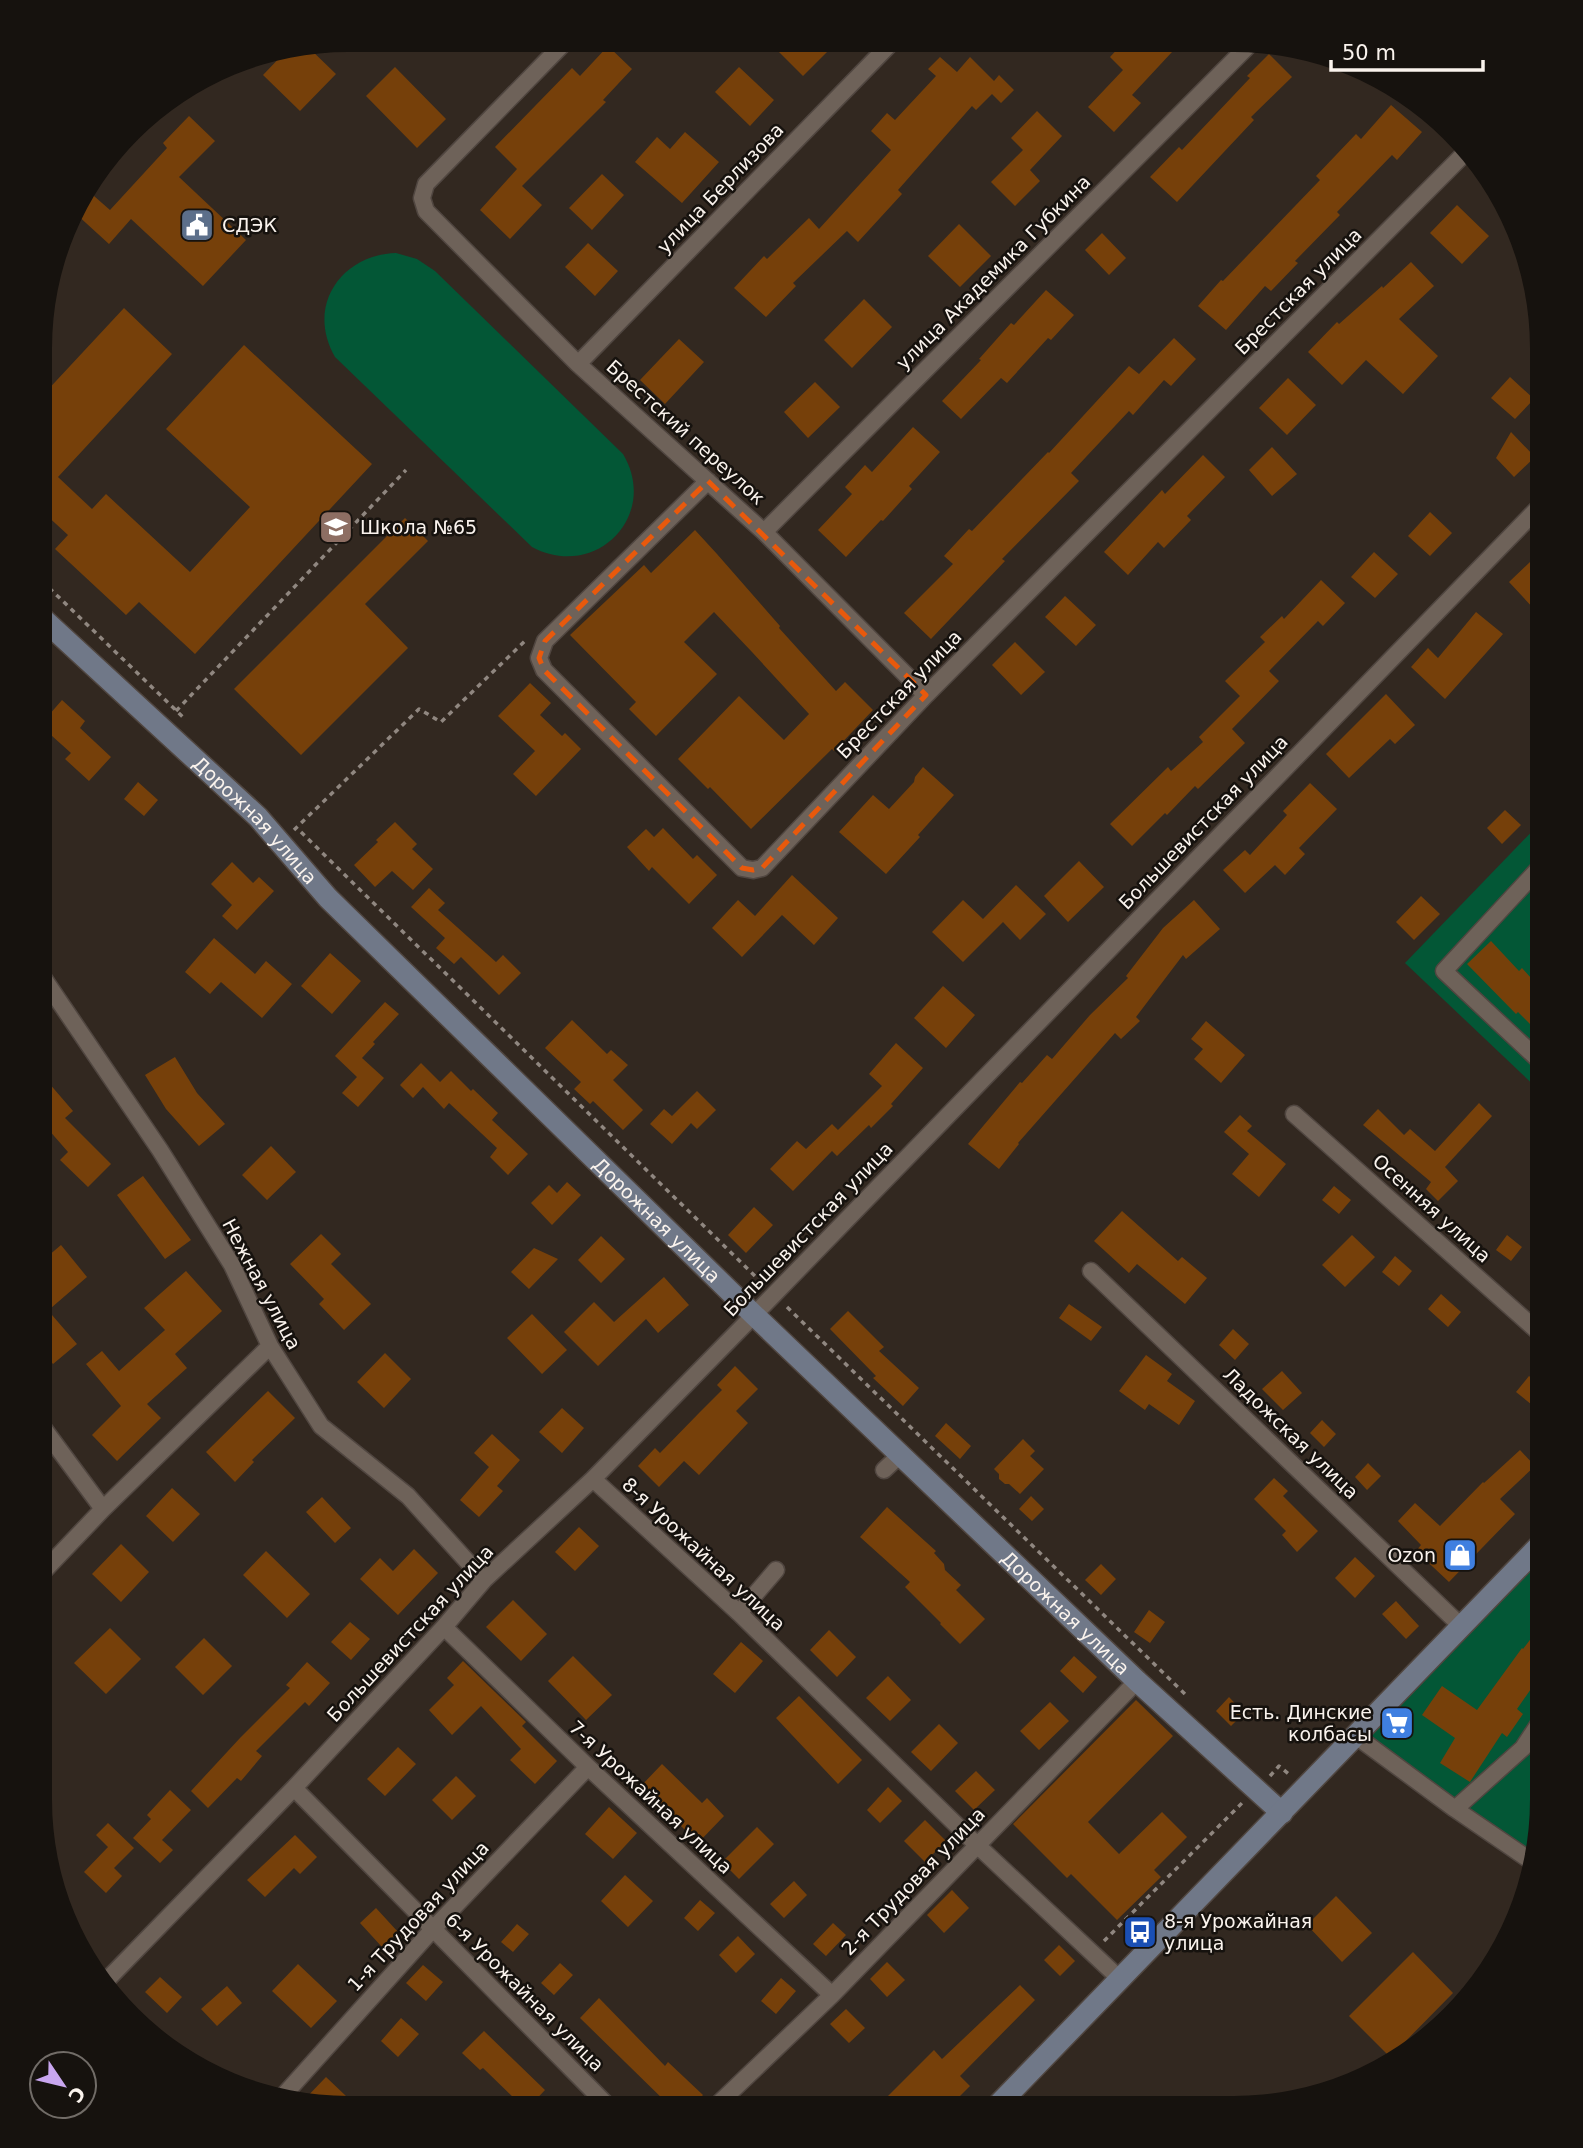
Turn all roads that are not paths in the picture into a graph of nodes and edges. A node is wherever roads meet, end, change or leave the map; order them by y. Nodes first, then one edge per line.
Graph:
1 (555, 52) edge
2 (882, 52) edge
3 (1242, 52) edge
4 (1461, 157) edge
5 (579, 364) junction
6 (708, 481) junction
7 (1530, 516) edge
8 (764, 532) junction
9 (52, 627) edge
10 (926, 695) junction
11 (1530, 877) edge
12 (52, 991) edge
13 (1530, 1052) edge
14 (1294, 1114) dead end
15 (1091, 1271) dead end
16 (754, 1315) junction
17 (1530, 1324) edge
18 (270, 1346) junction
19 (52, 1440) edge
20 (900, 1455) junction
21 (884, 1470) dead end
22 (593, 1479) junction
23 (103, 1509) junction
24 (1530, 1555) edge
25 (52, 1562) edge
26 (776, 1570) dead end
27 (484, 1580) junction
28 (739, 1614) junction
29 (1461, 1626) junction
30 (444, 1627) junction
31 (1137, 1681) junction
32 (1356, 1736) junction
33 (1530, 1737) edge
34 (587, 1767) junction
35 (294, 1788) junction
36 (1455, 1809) junction
37 (1282, 1812) junction
38 (976, 1845) junction
39 (1525, 1857) edge
40 (433, 1929) junction
41 (111, 1975) edge
42 (1120, 1979) junction
43 (832, 1995) junction
44 (288, 2089) edge
45 (597, 2095) edge
46 (727, 2095) edge
47 (1008, 2095) edge

1 - 5 street, Брестский переулок
2 - 5 street, улица Берлизова
3 - 8 street, улица Академика Губкина
4 - 10 street, Брестская улица
5 - 6 street, Брестский переулок
6 - 8 street, Брестский переулок
6 - 10 street, Брестская улица
7 - 16 street, Большевистская улица
8 - 10 street, Брестский переулок
9 - 16 street, Дорожная улица
11 - 13 street
12 - 18 street, Нежная улица
14 - 17 street, Осенняя улица
15 - 29 street, Ладожская улица
16 - 20 street, Дорожная улица
16 - 22 street, Большевистская улица
18 - 23 street
18 - 27 street, Нежная улица
19 - 23 street
20 - 21 street
20 - 31 street, Дорожная улица
22 - 27 street, Большевистская улица
22 - 28 street, 8-я Урожайная улица
23 - 25 street
24 - 29 street
26 - 28 street
27 - 30 street, Большевистская улица
28 - 38 street, 8-я Урожайная улица
29 - 32 street
30 - 34 street, 7-я Урожайная улица
30 - 35 street, Большевистская улица
31 - 37 street, Дорожная улица
31 - 38 street, 2-я Трудовая улица
32 - 36 street
32 - 37 street
33 - 36 street
34 - 40 street, 1-я Трудовая улица
34 - 43 street, 7-я Урожайная улица
35 - 40 street, 6-я Урожайная улица
35 - 41 street, Большевистская улица
36 - 39 street
37 - 42 street
38 - 42 street, 8-я Урожайная улица
38 - 43 street, 2-я Трудовая улица
40 - 44 street, 1-я Трудовая улица
40 - 45 street, 6-я Урожайная улица
42 - 47 street
43 - 46 street, 2-я Трудовая улица

